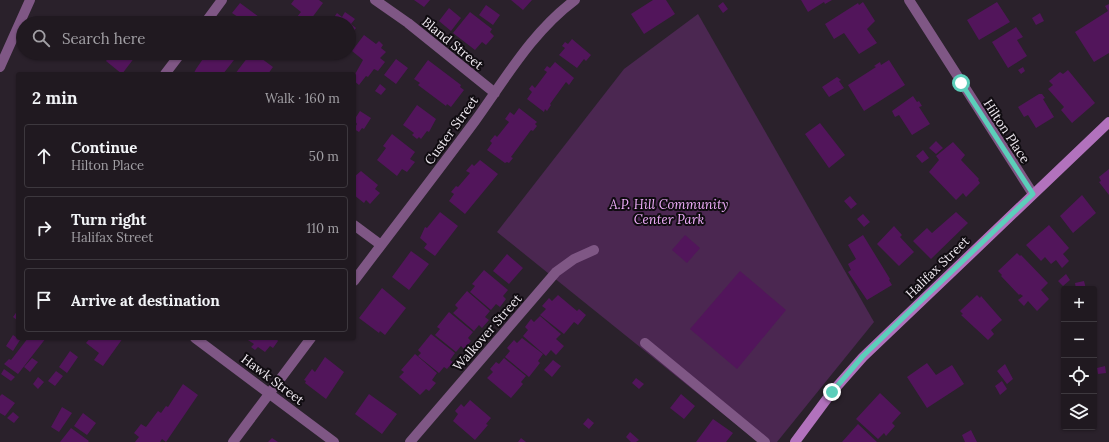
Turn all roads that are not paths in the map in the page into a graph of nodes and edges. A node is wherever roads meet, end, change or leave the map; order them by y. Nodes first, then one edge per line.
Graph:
1 (30, 0) edge
2 (222, 0) edge
3 (375, 0) edge
4 (575, 0) edge
5 (909, 0) edge
6 (23, 16) edge
7 (210, 16) edge
8 (16, 31) edge
9 (176, 60) edge
10 (0, 67) edge
11 (167, 72) edge
12 (495, 93) junction
13 (1109, 122) edge
14 (1033, 194) junction
15 (356, 226) edge
16 (381, 245) junction
17 (594, 250) dead end
18 (356, 278) edge
19 (198, 340) edge
20 (310, 340) edge
21 (645, 343) dead end
22 (270, 393) junction
23 (233, 442) edge
24 (334, 442) edge
25 (410, 442) edge
26 (765, 442) edge
27 (795, 442) edge

1 - 6 street
2 - 7 street
3 - 12 street, Bland Street
4 - 12 street, Custer Street
5 - 14 street, Hilton Place
8 - 10 street
9 - 11 street
12 - 16 street, Custer Street
13 - 14 main road, Halifax Street
14 - 27 main road, Halifax Street
15 - 16 street
16 - 18 street, Custer Street
17 - 25 street, Walkover Street
19 - 22 street, Hawk Street
20 - 22 street
21 - 26 street
22 - 23 street
22 - 24 street, Hawk Street

